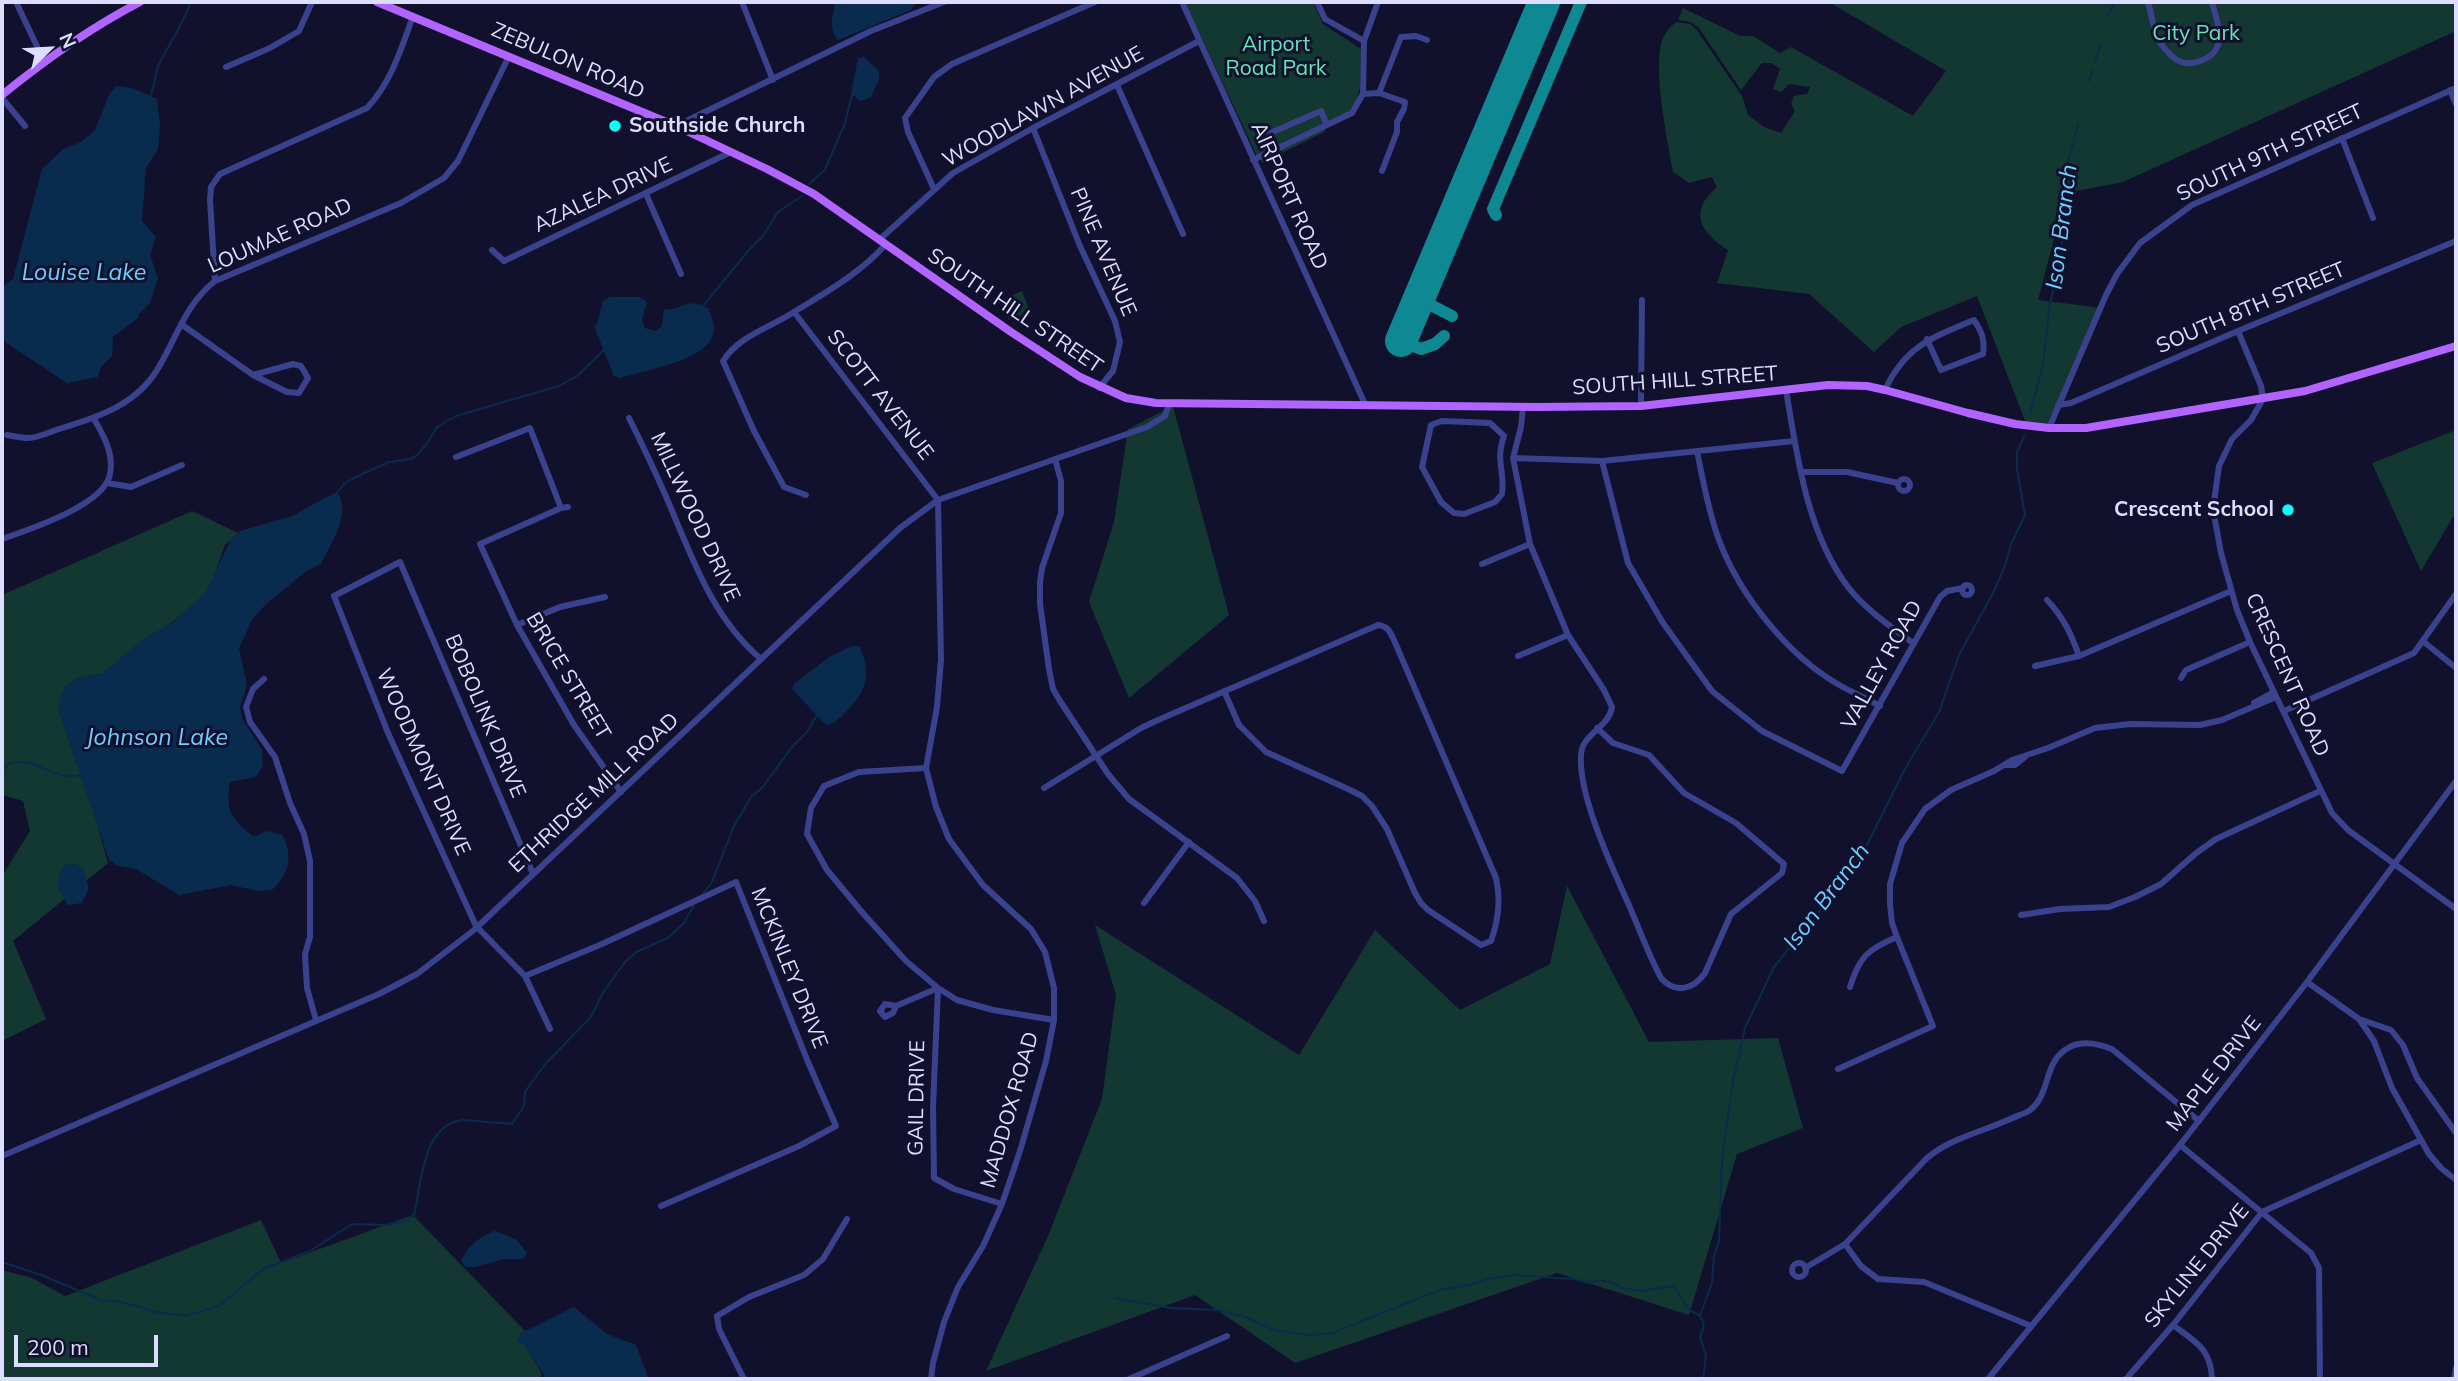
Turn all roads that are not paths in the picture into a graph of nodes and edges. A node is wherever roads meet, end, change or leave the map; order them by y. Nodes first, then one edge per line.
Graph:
1 (16, 2) edge
2 (138, 2) edge
3 (312, 2) edge
4 (377, 2) edge
5 (742, 2) edge
6 (944, 2) edge
7 (1095, 2) edge
8 (1182, 2) edge
9 (1317, 2) edge
10 (1378, 2) edge
11 (2148, 2) edge
12 (2212, 2) edge
13 (413, 16) junction
14 (1427, 40) dead end
15 (1199, 41) junction
16 (1364, 41) junction
17 (509, 56) junction
18 (44, 61) junction
19 (226, 67) dead end
20 (773, 80) junction
21 (1117, 85) junction
22 (2453, 89) edge
23 (1379, 93) junction
24 (1363, 94) junction
25 (2, 96) edge
26 (2456, 104) edge
27 (1327, 125) junction
28 (25, 126) dead end
29 (676, 126) junction
30 (1032, 128) junction
31 (2342, 138) junction
32 (1274, 150) junction
33 (732, 152) junction
34 (1253, 160) junction
35 (1382, 171) dead end
36 (934, 189) junction
37 (646, 194) junction
38 (2373, 218) dead end
39 (1183, 234) dead end
40 (2456, 241) edge
41 (883, 242) junction
42 (492, 250) dead end
43 (681, 274) dead end
44 (215, 281) junction
45 (1642, 300) dead end
46 (794, 312) junction
47 (181, 324) junction
48 (2238, 331) junction
49 (1927, 339) junction
50 (2456, 346) edge
51 (254, 375) junction
52 (1100, 388) junction
53 (1786, 390) junction
54 (1885, 390) junction
55 (2263, 399) junction
56 (1169, 404) junction
57 (1365, 404) junction
58 (1444, 405) junction
59 (2058, 405) junction
60 (1642, 406) junction
61 (1523, 407) junction
62 (629, 418) dead end
63 (94, 419) junction
64 (1442, 421) junction
65 (2049, 428) junction
66 (7, 435) dead end
67 (1794, 441) junction
68 (1697, 451) junction
69 (456, 457) dead end
70 (1513, 458) junction
71 (1055, 459) junction
72 (1602, 461) junction
73 (182, 465) dead end
74 (1803, 472) junction
75 (107, 483) junction
76 (1898, 483) dead end
77 (806, 495) dead end
78 (938, 500) junction
79 (2, 539) edge
80 (1530, 544) junction
81 (1482, 564) dead end
82 (404, 571) joint
83 (1963, 588) dead end
84 (2231, 591) junction
85 (2456, 594) edge
86 (605, 597) dead end
87 (2047, 600) dead end
88 (517, 625) junction
89 (1568, 635) junction
90 (2250, 642) junction
91 (2424, 642) junction
92 (1913, 643) junction
93 (1518, 656) dead end
94 (2078, 656) junction
95 (761, 659) junction
96 (2035, 666) dead end
97 (2456, 668) edge
98 (2180, 678) dead end
99 (264, 679) dead end
100 (1224, 691) junction
101 (2275, 694) junction
102 (1880, 706) junction
103 (2284, 711) junction
104 (1597, 728) junction
105 (1095, 755) junction
106 (926, 768) junction
107 (2456, 781) edge
108 (1044, 788) dead end
109 (2320, 790) junction
110 (621, 792) junction
111 (1189, 842) junction
112 (2394, 864) junction
113 (533, 874) junction
114 (1144, 902) dead end
115 (2456, 909) edge
116 (2021, 915) dead end
117 (1264, 921) dead end
118 (476, 926) junction
119 (1897, 937) junction
120 (525, 976) junction
121 (2307, 982) junction
122 (1850, 987) dead end
123 (938, 988) junction
124 (896, 1006) dead end
125 (2359, 1019) junction
126 (316, 1020) junction
127 (1054, 1020) junction
128 (550, 1029) dead end
129 (1838, 1069) dead end
130 (2199, 1121) junction
131 (2456, 1133) edge
132 (2421, 1140) junction
133 (2180, 1145) junction
134 (2, 1156) edge
135 (2456, 1180) edge
136 (1002, 1204) junction
137 (661, 1206) dead end
138 (2262, 1212) junction
139 (847, 1219) dead end
140 (1845, 1244) junction
141 (1805, 1268) dead end
142 (2173, 1325) junction
143 (2031, 1326) junction
144 (1227, 1336) dead end
145 (2456, 1368) edge
146 (744, 1379) edge
147 (931, 1379) edge
148 (1129, 1379) edge
149 (1988, 1379) edge
150 (2126, 1379) edge
151 (2211, 1379) edge
152 (2320, 1379) edge
153 (2454, 1379) edge

1 - 18 street
2 - 18 main road
3 - 19 street
4 - 13 main road, ZEBULON ROAD
5 - 20 street
6 - 20 street
7 - 36 street
8 - 15 street, AIRPORT ROAD
9 - 16 street
10 - 16 street
11 - 12 street
13 - 17 main road, ZEBULON ROAD
13 - 44 street
14 - 23 street
15 - 21 street, WOODLAWN AVENUE
15 - 34 street, AIRPORT ROAD
16 - 24 street
17 - 29 main road, ZEBULON ROAD
17 - 44 street, LOUMAE ROAD
18 - 25 main road
20 - 29 street
21 - 30 street, WOODLAWN AVENUE
21 - 39 street
22 - 26 street
22 - 31 street, SOUTH 9TH STREET
23 - 24 street
23 - 35 street
24 - 27 street
25 - 28 street
27 - 32 street
27 - 32 street
29 - 33 main road, ZEBULON ROAD
30 - 36 street, WOODLAWN AVENUE
30 - 52 street, PINE AVENUE
31 - 38 street
31 - 59 street, SOUTH 9TH STREET
32 - 34 street
33 - 37 street, AZALEA DRIVE
33 - 41 main road, ZEBULON ROAD
34 - 57 street, AIRPORT ROAD
36 - 41 street, WOODLAWN AVENUE
37 - 42 street, AZALEA DRIVE
37 - 43 street
40 - 48 street, SOUTH 8TH STREET
41 - 46 street, WOODLAWN AVENUE
41 - 52 main road, SOUTH HILL STREET
44 - 47 street, LOUMAE ROAD
45 - 60 street
46 - 77 street, WOODLAWN AVENUE
46 - 78 street, SCOTT AVENUE
47 - 51 street
47 - 63 street, LOUMAE ROAD
48 - 55 street
48 - 59 street, SOUTH 8TH STREET
49 - 49 street
49 - 54 street
50 - 55 main road, SOUTH HILL STREET
51 - 51 street
52 - 56 main road, SOUTH HILL STREET
53 - 54 main road, SOUTH HILL STREET
53 - 60 main road, SOUTH HILL STREET
53 - 67 street
54 - 65 main road, SOUTH HILL STREET
55 - 65 main road, SOUTH HILL STREET
55 - 84 street, CRESCENT ROAD
56 - 57 main road, SOUTH HILL STREET
56 - 71 street, ETHRIDGE MILL ROAD
57 - 58 main road, SOUTH HILL STREET
58 - 61 main road, SOUTH HILL STREET
58 - 64 street
59 - 65 street, SOUTH 9TH STREET
60 - 61 main road, SOUTH HILL STREET
61 - 70 street
62 - 95 street, MILLWOOD DRIVE
63 - 66 street, LOUMAE ROAD
63 - 75 street
64 - 64 street
67 - 68 street
67 - 74 street
68 - 72 street
68 - 102 street
69 - 88 street, BRICE STREET
70 - 72 street
70 - 80 street
71 - 78 street, ETHRIDGE MILL ROAD
71 - 105 street
72 - 102 street, VALLEY ROAD
73 - 75 street
74 - 76 street
74 - 92 street
75 - 79 street
78 - 95 street, ETHRIDGE MILL ROAD
78 - 106 street, MADDOX ROAD
80 - 81 street
80 - 89 street
82 - 113 street, BOBOLINK DRIVE
82 - 118 street, WOODMONT DRIVE
83 - 92 street, VALLEY ROAD
84 - 90 street, CRESCENT ROAD
84 - 94 street
85 - 91 street
86 - 88 street
87 - 94 street
88 - 110 street, BRICE STREET
89 - 93 street
89 - 104 street
90 - 98 street
90 - 101 street, CRESCENT ROAD
91 - 97 street
91 - 103 street
92 - 102 street, VALLEY ROAD
94 - 96 street
95 - 110 street, ETHRIDGE MILL ROAD
99 - 126 street
100 - 100 street
100 - 105 street
101 - 103 street, CRESCENT ROAD
101 - 119 street
103 - 109 street, CRESCENT ROAD
104 - 104 street
105 - 108 street
105 - 111 street
106 - 123 street
106 - 127 street, MADDOX ROAD
107 - 112 street, MAPLE DRIVE
109 - 112 street, CRESCENT ROAD
109 - 116 street
110 - 113 street, ETHRIDGE MILL ROAD
111 - 114 street
111 - 117 street
112 - 115 street, CRESCENT ROAD
112 - 121 street, MAPLE DRIVE
113 - 118 street, ETHRIDGE MILL ROAD
118 - 120 street
118 - 126 street, ETHRIDGE MILL ROAD
119 - 122 street
119 - 129 street
120 - 128 street
120 - 137 street, MCKINLEY DRIVE
121 - 125 street
121 - 130 street, MAPLE DRIVE
123 - 124 street
123 - 127 street
123 - 136 street, GAIL DRIVE
125 - 131 street
125 - 132 street
126 - 134 street, ETHRIDGE MILL ROAD
127 - 136 street, MADDOX ROAD
130 - 133 street, MAPLE DRIVE
130 - 140 street
132 - 135 street
132 - 138 street, SKYLINE DRIVE
133 - 138 street
133 - 143 street, MAPLE DRIVE
136 - 147 street, MADDOX ROAD
138 - 142 street, SKYLINE DRIVE
138 - 152 street
139 - 146 street
140 - 141 street
140 - 143 street
142 - 150 street, SKYLINE DRIVE
142 - 151 street
143 - 149 street, MAPLE DRIVE
144 - 148 street
145 - 153 street

